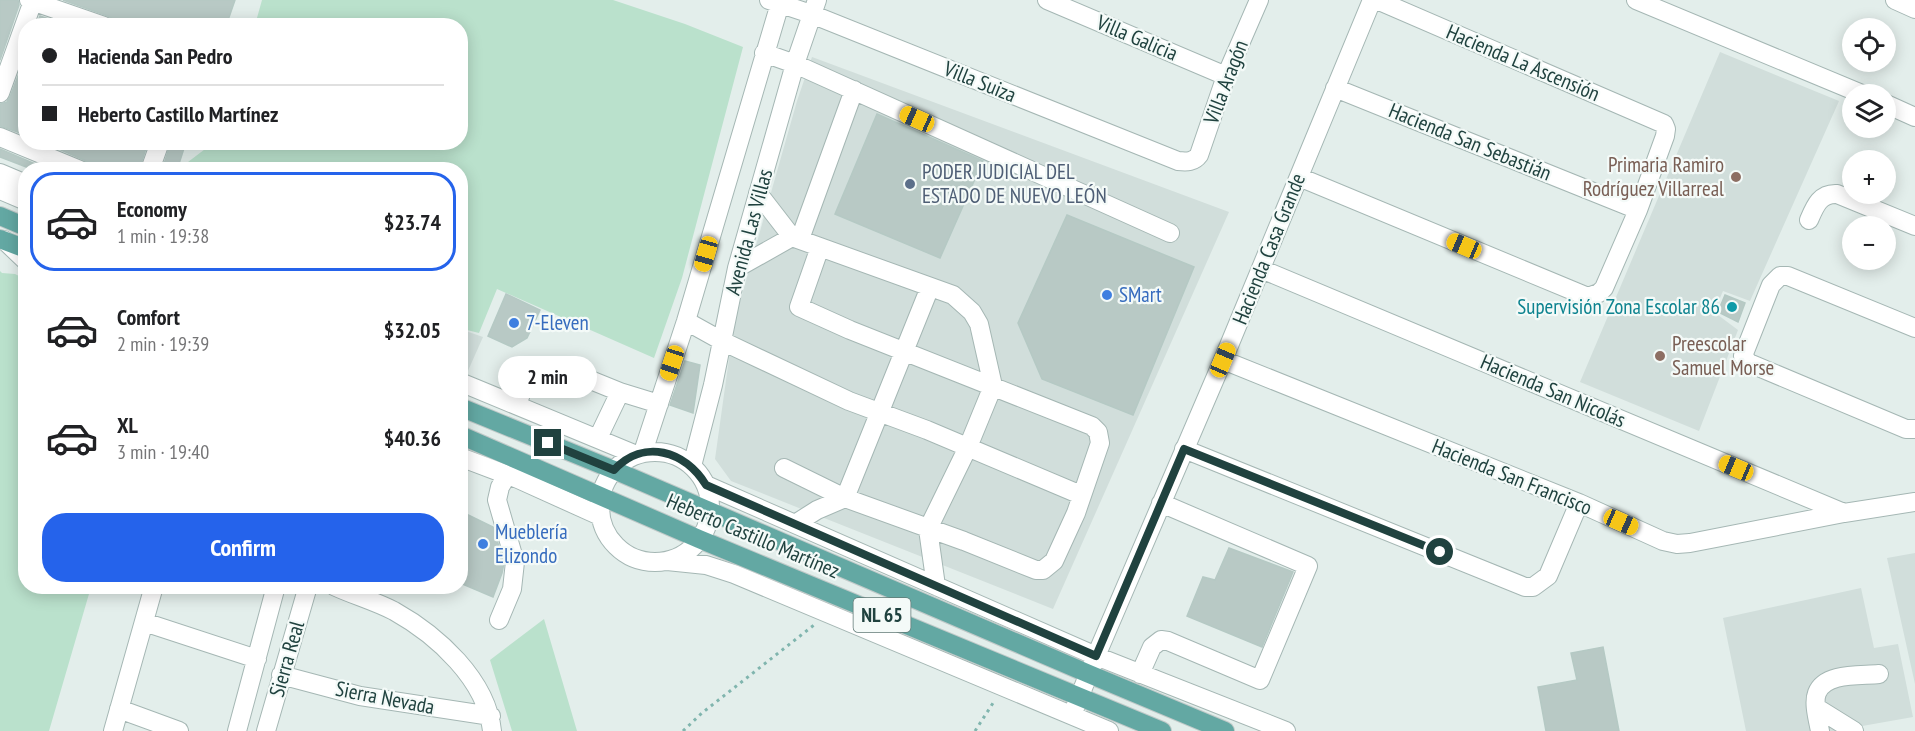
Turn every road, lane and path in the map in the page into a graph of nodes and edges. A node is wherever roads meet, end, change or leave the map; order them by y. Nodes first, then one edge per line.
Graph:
1 (1047, 0) edge
2 (1258, 0) edge
3 (1372, 0) edge
4 (1377, 0) edge
5 (1636, 0) edge
6 (1895, 0) edge
7 (31, 1) edge
8 (776, 1) edge
9 (814, 7) edge
10 (1915, 9) edge
11 (25, 18) edge
12 (81, 18) edge
13 (18, 40) edge
14 (764, 53) junction
15 (795, 64) junction
16 (1226, 76) junction
17 (1842, 86) edge
18 (1335, 88) junction
19 (854, 90) junction
20 (0, 93) edge
21 (1896, 108) edge
22 (1915, 117) edge
23 (0, 137) edge
24 (18, 146) edge
25 (25, 150) edge
26 (1192, 161) joint
27 (48, 162) edge
28 (0, 173) edge
29 (1299, 177) junction
30 (18, 181) edge
31 (0, 190) edge
32 (759, 193) junction
33 (18, 198) edge
34 (1638, 210) junction
35 (0, 216) edge
36 (1809, 220) dead end
37 (18, 223) edge
38 (1915, 226) edge
39 (1170, 233) dead end
40 (796, 238) junction
41 (2, 240) edge
42 (18, 246) edge
43 (820, 247) junction
44 (18, 254) edge
45 (737, 268) junction
46 (1261, 269) junction
47 (930, 287) junction
48 (686, 321) junction
49 (1915, 328) edge
50 (722, 341) junction
51 (905, 351) junction
52 (1223, 360) junction
53 (468, 385) edge
54 (993, 386) junction
55 (620, 392) junction
56 (659, 404) junction
57 (517, 405) junction
58 (468, 410) edge
59 (878, 412) junction
60 (1915, 429) edge
61 (468, 438) edge
62 (598, 438) junction
63 (968, 447) junction
64 (1184, 449) junction
65 (638, 453) junction
66 (468, 460) edge
67 (692, 466) junction
68 (487, 467) junction
69 (784, 468) dead end
70 (614, 470) junction
71 (468, 471) edge
72 (507, 475) junction
73 (706, 485) junction
74 (1082, 495) junction
75 (602, 497) junction
76 (845, 498) junction
77 (1915, 502) edge
78 (1161, 503) junction
79 (1579, 503) junction
80 (710, 511) junction
81 (1844, 513) junction
82 (600, 516) junction
83 (795, 524) junction
84 (928, 529) junction
85 (699, 539) junction
86 (667, 561) junction
87 (936, 586) junction
88 (152, 594) edge
89 (274, 594) edge
90 (306, 594) edge
91 (353, 594) edge
92 (830, 613) junction
93 (500, 620) dead end
94 (144, 622) junction
95 (1096, 656) junction
96 (257, 659) junction
97 (1089, 674) junction
98 (1140, 674) junction
99 (1879, 674) dead end
100 (281, 675) junction
101 (1004, 687) junction
102 (1079, 696) junction
103 (1816, 708) junction
104 (119, 709) junction
105 (1072, 715) junction
106 (492, 723) edge
107 (112, 731) edge
108 (179, 731) edge
109 (237, 731) edge
110 (266, 731) edge
111 (683, 731) edge
112 (975, 731) edge
113 (1109, 731) edge
114 (1162, 731) edge
115 (1225, 731) edge
116 (1286, 731) edge
117 (1820, 731) edge
118 (1854, 731) edge

1 - 16 street, Villa Galicia
2 - 16 street, Villa Aragón
3 - 18 street, Hacienda Casa Grande
4 - 34 street, Hacienda La Ascensión
5 - 17 street
6 - 10 street
7 - 11 street
7 - 12 street
8 - 9 street, Villa Suiza
8 - 14 street, Avenida Las Villas
9 - 15 street, Avenida Las Villas
9 - 26 street, Villa Suiza
13 - 20 street
14 - 15 street
14 - 48 street, Avenida Las Villas
15 - 19 street
15 - 32 street, Avenida Las Villas
16 - 26 street, Villa Aragón
18 - 29 street, Hacienda Casa Grande
18 - 34 street, Hacienda San Sebastián
19 - 39 street
19 - 40 street
21 - 22 street
23 - 24 street
25 - 27 street
28 - 30 street
29 - 34 street
29 - 46 street, Hacienda Casa Grande
31 - 33 street
32 - 40 street
32 - 45 street, Avenida Las Villas
35 - 37 main road
36 - 38 street
40 - 43 street
40 - 45 street
41 - 42 main road
41 - 44 street
43 - 47 street
43 - 51 street
45 - 50 street, Avenida Las Villas
46 - 52 street, Hacienda Casa Grande
46 - 81 street, Hacienda San Nicolás
47 - 51 street
47 - 54 street
48 - 50 street
48 - 56 street, Avenida Las Villas
49 - 60 street
50 - 59 street
50 - 67 street, Avenida Las Villas
51 - 54 street
51 - 59 street
52 - 64 street, Hacienda Casa Grande
52 - 79 street, Hacienda San Francisco
53 - 57 street
54 - 63 street
54 - 74 street
55 - 56 street
55 - 57 street
55 - 62 street
56 - 65 street, Avenida Las Villas
57 - 62 street
58 - 70 main road, Heberto Castillo Martínez / NL 65
59 - 63 street
59 - 76 street
61 - 75 main road, Heberto Castillo Martínez / NL 65
62 - 65 street
63 - 74 street
63 - 84 street
64 - 78 street, Hacienda Casa Grande
64 - 79 street
65 - 67 street
65 - 70 street
66 - 68 street
67 - 73 street
68 - 71 street
68 - 72 street
69 - 76 street
70 - 75 street
70 - 80 main road, Heberto Castillo Martínez / NL 65
72 - 82 street
72 - 93 street
73 - 80 street
73 - 83 street
74 - 84 street
75 - 82 street
75 - 85 main road, Heberto Castillo Martínez / NL 65
76 - 83 street
76 - 84 street
77 - 81 street, Hacienda San Francisco
78 - 95 street, Hacienda Casa Grande
78 - 98 street
79 - 81 street, Hacienda San Francisco
80 - 85 street
80 - 97 main road, Heberto Castillo Martínez / NL 65
82 - 86 street
83 - 87 street
84 - 87 street
85 - 86 street
85 - 102 main road, Heberto Castillo Martínez / NL 65
86 - 92 street
87 - 95 street
88 - 94 street
89 - 96 street, Sierra Real
90 - 100 street, Sierra Real
91 - 106 street
92 - 101 street
92 - 111 path
94 - 96 street
94 - 104 street
95 - 97 street, Hacienda Casa Grande
95 - 98 street
96 - 109 street, Sierra Real
97 - 102 street, Hacienda Casa Grande
97 - 115 main road, Heberto Castillo Martínez / NL 65
98 - 116 street
99 - 103 street
100 - 106 street, Sierra Nevada
100 - 110 street, Sierra Real
101 - 105 street
101 - 112 path
102 - 105 street, Hacienda Casa Grande
102 - 114 main road, Heberto Castillo Martínez / NL 65
103 - 117 street
103 - 118 street
104 - 107 street
104 - 108 street
105 - 113 street

